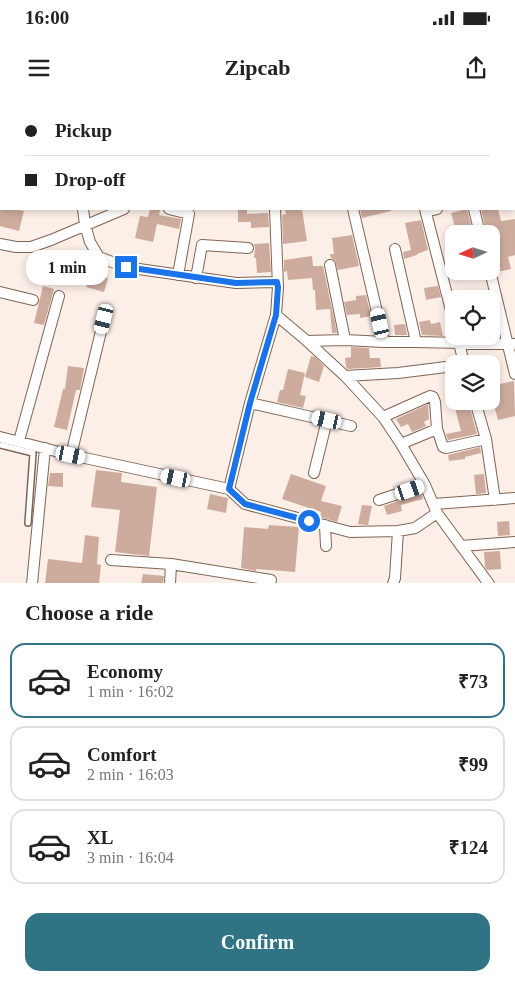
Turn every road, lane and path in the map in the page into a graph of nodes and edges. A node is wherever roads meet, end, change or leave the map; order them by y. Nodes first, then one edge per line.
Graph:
1 (83, 210) edge
2 (122, 210) edge
3 (173, 210) edge
4 (275, 210) edge
5 (353, 210) edge
6 (430, 210) edge
7 (474, 210) edge
8 (85, 225) junction
9 (478, 225) edge
10 (0, 244) edge
11 (248, 248) dead end
12 (395, 249) dead end
13 (330, 265) dead end
14 (178, 275) junction
15 (196, 278) junction
16 (493, 280) edge
17 (277, 282) junction
18 (447, 290) edge
19 (0, 292) edge
20 (58, 296) dead end
21 (33, 300) dead end
22 (276, 315) junction
23 (104, 319) dead end
24 (345, 340) junction
25 (307, 341) junction
26 (445, 341) edge
27 (384, 342) junction
28 (416, 342) junction
29 (512, 344) edge
30 (445, 367) edge
31 (515, 374) edge
32 (345, 376) junction
33 (250, 403) junction
34 (478, 410) edge
35 (383, 417) junction
36 (327, 420) junction
37 (351, 426) dead end
38 (438, 429) junction
39 (0, 437) edge
40 (486, 439) junction
41 (19, 441) junction
42 (401, 444) junction
43 (0, 445) edge
44 (45, 448) junction
45 (71, 455) junction
46 (314, 473) dead end
47 (426, 485) junction
48 (229, 489) junction
49 (515, 498) edge
50 (379, 500) dead end
51 (495, 500) junction
52 (435, 508) junction
53 (28, 523) dead end
54 (325, 525) junction
55 (398, 532) junction
56 (515, 542) edge
57 (326, 546) dead end
58 (461, 546) junction
59 (111, 560) dead end
60 (171, 564) junction
61 (271, 580) dead end
62 (32, 583) edge
63 (170, 583) edge
64 (393, 583) edge
65 (488, 583) edge

1 - 8 street
2 - 8 street
3 - 14 street
4 - 17 street
5 - 27 street
6 - 18 street
7 - 9 street
8 - 10 street
8 - 14 street
11 - 15 street
12 - 28 street
13 - 24 street
14 - 15 street
15 - 17 street
16 - 29 street
17 - 22 street
19 - 21 street
20 - 41 street
22 - 25 street
22 - 33 street
23 - 45 street
24 - 25 street
24 - 27 street
25 - 32 street
26 - 28 street
27 - 28 street
29 - 31 street
30 - 32 street
32 - 35 street
33 - 36 street
33 - 48 street
34 - 40 street
35 - 38 street
35 - 42 street
36 - 37 street
36 - 46 street
38 - 40 street
38 - 42 street
39 - 41 street
40 - 51 street
41 - 44 street
42 - 47 street
43 - 53 lane
44 - 45 street
44 - 62 street
45 - 48 street
47 - 50 street
47 - 52 street
48 - 54 street
49 - 51 street
51 - 52 street
52 - 55 street
52 - 58 street
54 - 55 street
54 - 57 street
55 - 64 street
56 - 58 street
58 - 65 street
59 - 60 street
60 - 61 street
60 - 63 street

